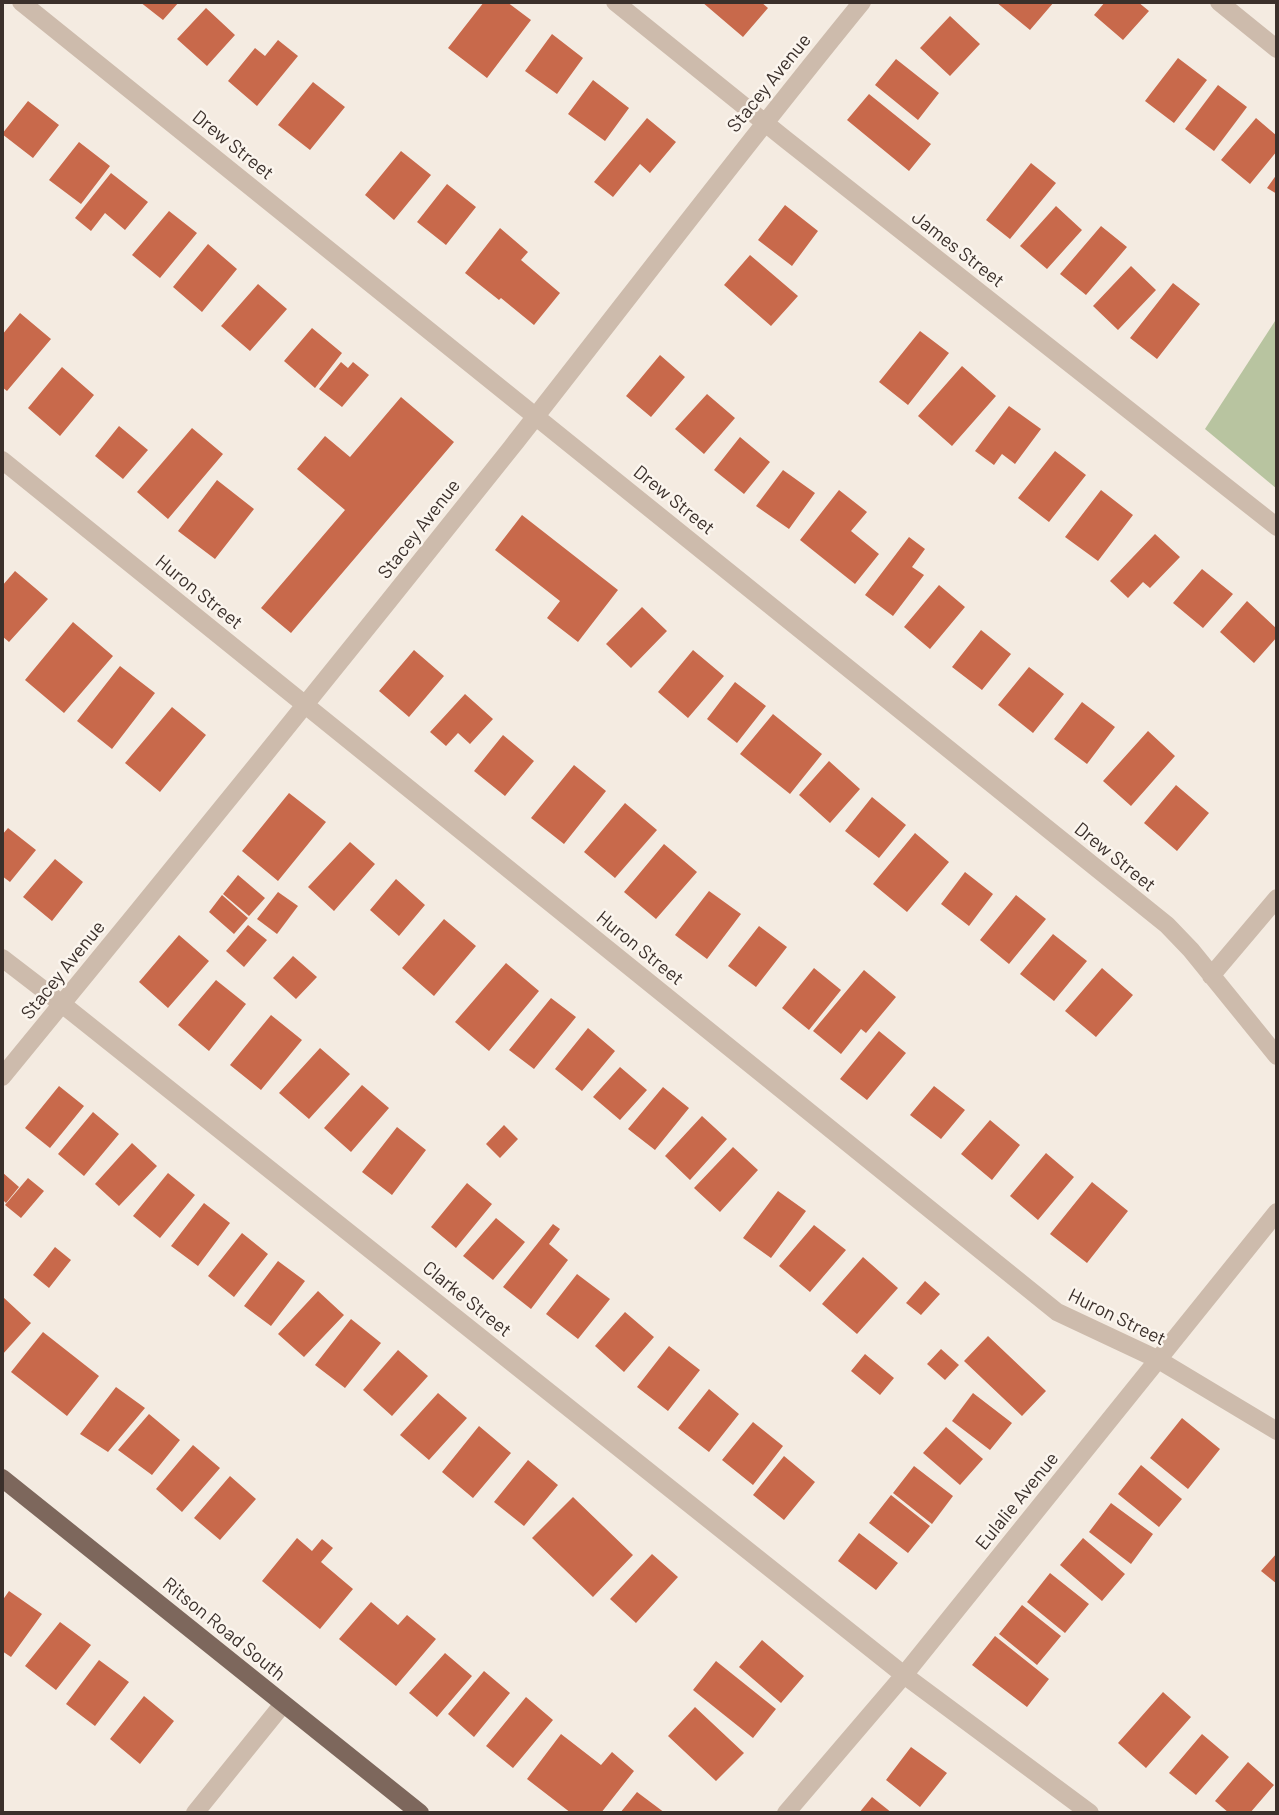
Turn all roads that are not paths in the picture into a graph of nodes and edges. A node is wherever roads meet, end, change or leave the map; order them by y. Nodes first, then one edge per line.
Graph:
1 (21, 2) edge
2 (615, 2) edge
3 (862, 2) edge
4 (1219, 2) edge
5 (1277, 49) edge
6 (764, 122) junction
7 (536, 416) junction
8 (2, 460) edge
9 (1277, 527) edge
10 (306, 705) junction
11 (1277, 898) edge
12 (2, 958) edge
13 (1211, 976) junction
14 (62, 1004) junction
15 (1277, 1056) edge
16 (2, 1077) edge
17 (1277, 1212) edge
18 (1157, 1359) junction
19 (1277, 1431) edge
20 (2, 1478) edge
21 (904, 1675) junction
22 (284, 1704) junction
23 (195, 1813) edge
24 (420, 1813) edge
25 (786, 1813) edge
26 (1090, 1813) edge

1 - 7 street, Drew Street
2 - 6 street, James Street
3 - 6 street, Stacey Avenue
4 - 5 street
6 - 7 street, Stacey Avenue
6 - 9 street, James Street
7 - 10 street, Stacey Avenue
7 - 13 street, Drew Street
8 - 10 street, Huron Street
10 - 14 street, Stacey Avenue
10 - 18 street, Huron Street
11 - 13 street
12 - 14 street, Clarke Street
13 - 15 street, Drew Street
14 - 16 street, Stacey Avenue
14 - 21 street, Clarke Street
17 - 18 street, Eulalie Avenue
18 - 19 street, Huron Street
18 - 21 street, Eulalie Avenue
20 - 22 main road, Ritson Road South
21 - 25 street, Eulalie Avenue
21 - 26 street, Clarke Street
22 - 23 street
22 - 24 main road, Ritson Road South

